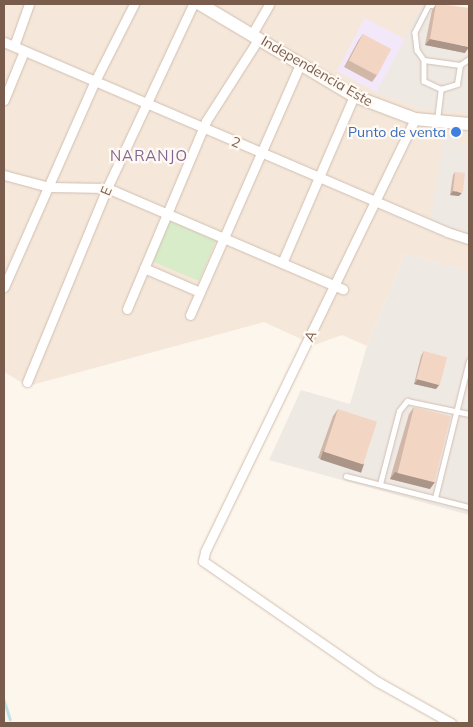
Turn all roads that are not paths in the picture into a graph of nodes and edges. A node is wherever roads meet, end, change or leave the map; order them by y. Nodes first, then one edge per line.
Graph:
1 (29, 4) edge
2 (134, 4) edge
3 (194, 4) edge
4 (200, 4) edge
5 (269, 4) edge
6 (445, 8) edge
7 (256, 36) junction
8 (4, 42) edge
9 (14, 46) junction
10 (24, 51) junction
11 (469, 58) edge
12 (424, 60) junction
13 (300, 64) junction
14 (460, 65) junction
15 (95, 81) junction
16 (441, 90) junction
17 (354, 96) junction
18 (4, 100) edge
19 (144, 103) junction
20 (416, 119) junction
21 (437, 121) junction
22 (469, 124) edge
23 (203, 128) junction
24 (261, 152) junction
25 (4, 175) edge
26 (320, 177) junction
27 (49, 187) junction
28 (107, 188) junction
29 (375, 202) junction
30 (168, 214) junction
31 (224, 238) junction
32 (469, 239) edge
33 (282, 264) junction
34 (144, 268) junction
35 (4, 287) edge
36 (338, 288) junction
37 (200, 292) junction
38 (126, 309) dead end
39 (190, 315) dead end
40 (469, 361) edge
41 (27, 382) dead end
42 (457, 411) junction
43 (469, 414) edge
44 (346, 476) dead end
45 (380, 484) junction
46 (435, 498) junction
47 (469, 507) edge
48 (451, 723) edge

1 - 9 street
2 - 15 street
3 - 19 street, E
4 - 7 main road, Independencia Este
5 - 7 street
6 - 12 lane
7 - 13 main road, Independencia Este
7 - 23 street
8 - 9 street, 2
9 - 10 street, 2
10 - 15 street, 2
10 - 18 street
11 - 14 lane
12 - 14 lane
12 - 16 lane
13 - 17 main road, Independencia Este
13 - 24 street
14 - 16 lane
15 - 19 street, 2
15 - 27 street
16 - 21 lane
17 - 20 main road, Independencia Este
17 - 26 street
19 - 23 street, 2
19 - 28 street, E
20 - 21 main road, Independencia Este
20 - 29 street, A
21 - 22 main road, Independencia Este
23 - 24 street, 2
23 - 30 street
24 - 26 street, 2
24 - 31 street
25 - 27 street
26 - 29 street, 2
26 - 33 street
27 - 28 street
27 - 35 street
28 - 30 street
28 - 41 street, E
29 - 32 street, 2
29 - 36 street, A
30 - 31 street
30 - 34 street
31 - 33 street
31 - 37 street
33 - 36 street
34 - 37 street
34 - 38 street
36 - 48 street, A
37 - 39 street
40 - 42 lane
42 - 43 lane
42 - 45 lane
42 - 46 lane
44 - 45 lane
45 - 46 lane
46 - 47 lane

